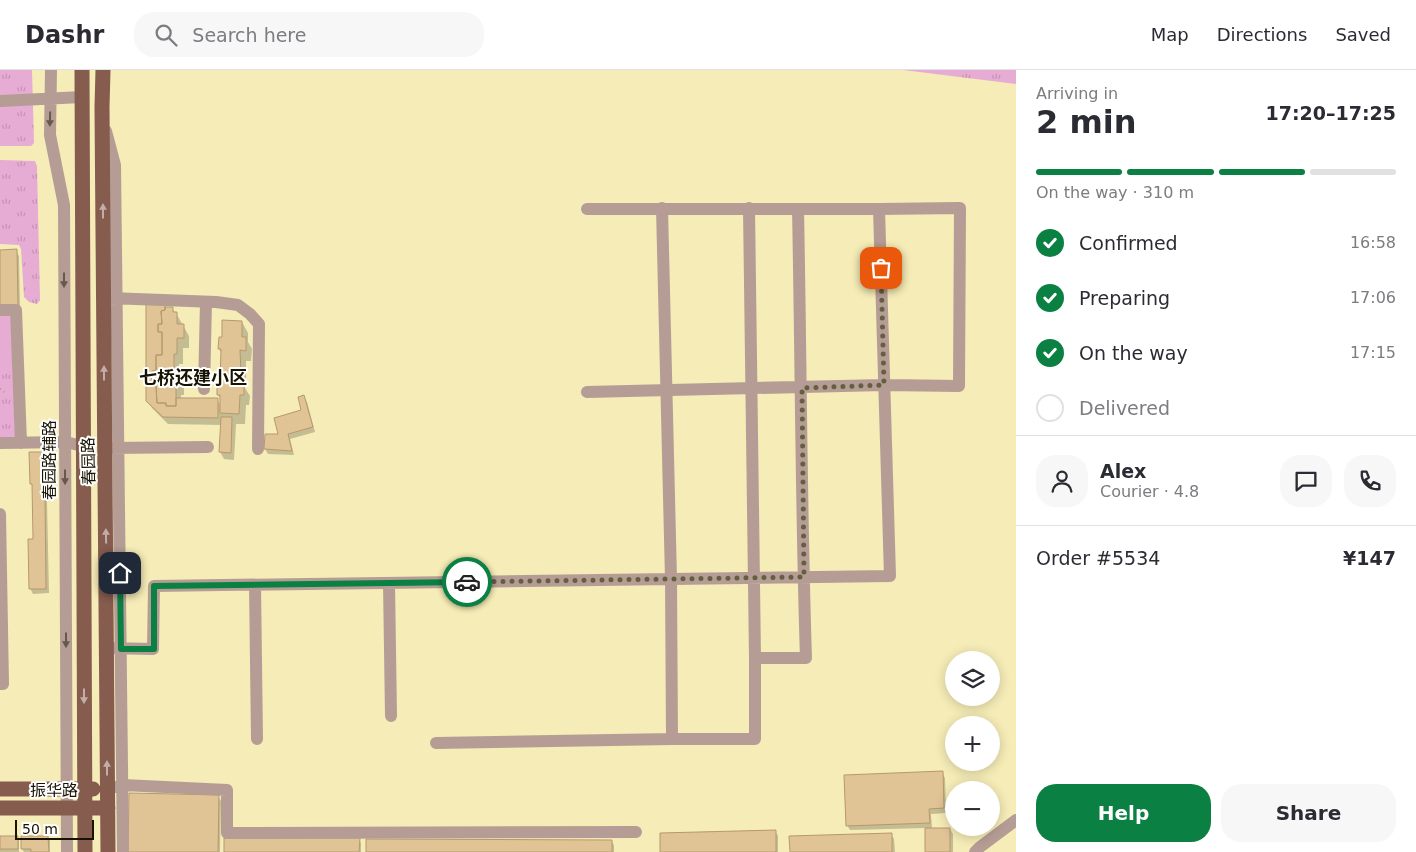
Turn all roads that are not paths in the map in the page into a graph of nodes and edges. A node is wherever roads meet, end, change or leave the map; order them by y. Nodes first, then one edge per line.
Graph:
1 (51, 70) edge
2 (82, 70) edge
3 (103, 70) edge
4 (82, 96) junction
5 (51, 98) junction
6 (0, 101) edge
7 (662, 208) junction
8 (749, 208) junction
9 (587, 209) dead end
10 (798, 209) junction
11 (880, 209) junction
12 (110, 298) junction
13 (206, 302) junction
14 (0, 310) edge
15 (884, 385) junction
16 (751, 388) junction
17 (802, 388) junction
18 (204, 389) dead end
19 (667, 390) junction
20 (587, 392) dead end
21 (65, 442) junction
22 (0, 443) edge
23 (21, 443) junction
24 (83, 446) junction
25 (112, 448) junction
26 (208, 448) dead end
27 (258, 449) dead end
28 (0, 514) edge
29 (804, 577) junction
30 (754, 578) junction
31 (671, 579) junction
32 (389, 583) junction
33 (255, 585) junction
34 (1, 599) edge
35 (114, 648) junction
36 (755, 658) junction
37 (66, 660) junction
38 (84, 661) junction
39 (0, 684) edge
40 (391, 716) dead end
41 (257, 739) dead end
42 (672, 739) junction
43 (436, 743) dead end
44 (123, 786) junction
45 (84, 788) junction
46 (0, 789) edge
47 (66, 789) junction
48 (107, 789) junction
49 (66, 807) junction
50 (84, 807) junction
51 (0, 808) edge
52 (108, 808) junction
53 (1016, 820) edge
54 (636, 832) dead end
55 (67, 852) edge
56 (85, 852) edge
57 (108, 852) edge
58 (123, 852) edge
59 (975, 852) edge

1 - 5 street, 春园路辅路
2 - 4 main road, 春园路
12 -> 3 main road, 春园路
4 - 5 street
4 - 24 main road, 春园路
5 - 6 street
5 -> 21 street, 春园路辅路
7 - 8 street
7 - 9 street
7 - 19 street
8 - 10 street
8 - 16 street
10 - 11 street
10 - 17 street
11 - 15 street
11 - 15 street
12 - 13 street
25 -> 12 main road, 春园路
13 - 18 street
13 - 27 street
14 - 23 street
15 - 17 street
15 - 29 street
16 - 17 street
16 - 19 street
16 - 30 street
17 - 29 street
19 - 20 street
19 - 31 street
21 - 23 street
21 - 24 street
21 -> 37 street, 春园路辅路
22 - 23 street
24 - 38 main road, 春园路
25 - 26 street
35 -> 25 main road, 春园路
28 - 34 street
29 - 30 street
29 - 36 street
30 - 31 street
30 - 36 street
31 - 32 street
31 - 42 street
32 - 33 street
32 - 40 street
33 - 35 street
33 - 41 street
34 - 39 street
35 - 44 street
48 -> 35 main road, 春园路
36 - 42 street
37 - 38 street
37 - 47 street, 春园路辅路
38 -> 45 main road, 春园路
42 - 43 street
44 - 48 street
44 - 54 street
44 - 58 street
45 - 47 main road, 振华路
45 - 48 main road, 振华路
45 - 50 main road, 春园路
46 - 47 main road, 振华路
47 - 49 street, 春园路辅路
48 - 52 main road, 春园路
49 - 50 main road, 振华路
49 - 51 main road, 振华路
49 - 55 street, 春园路辅路
50 - 52 main road, 振华路
50 - 56 main road, 春园路
52 - 57 main road, 春园路
53 - 59 street

